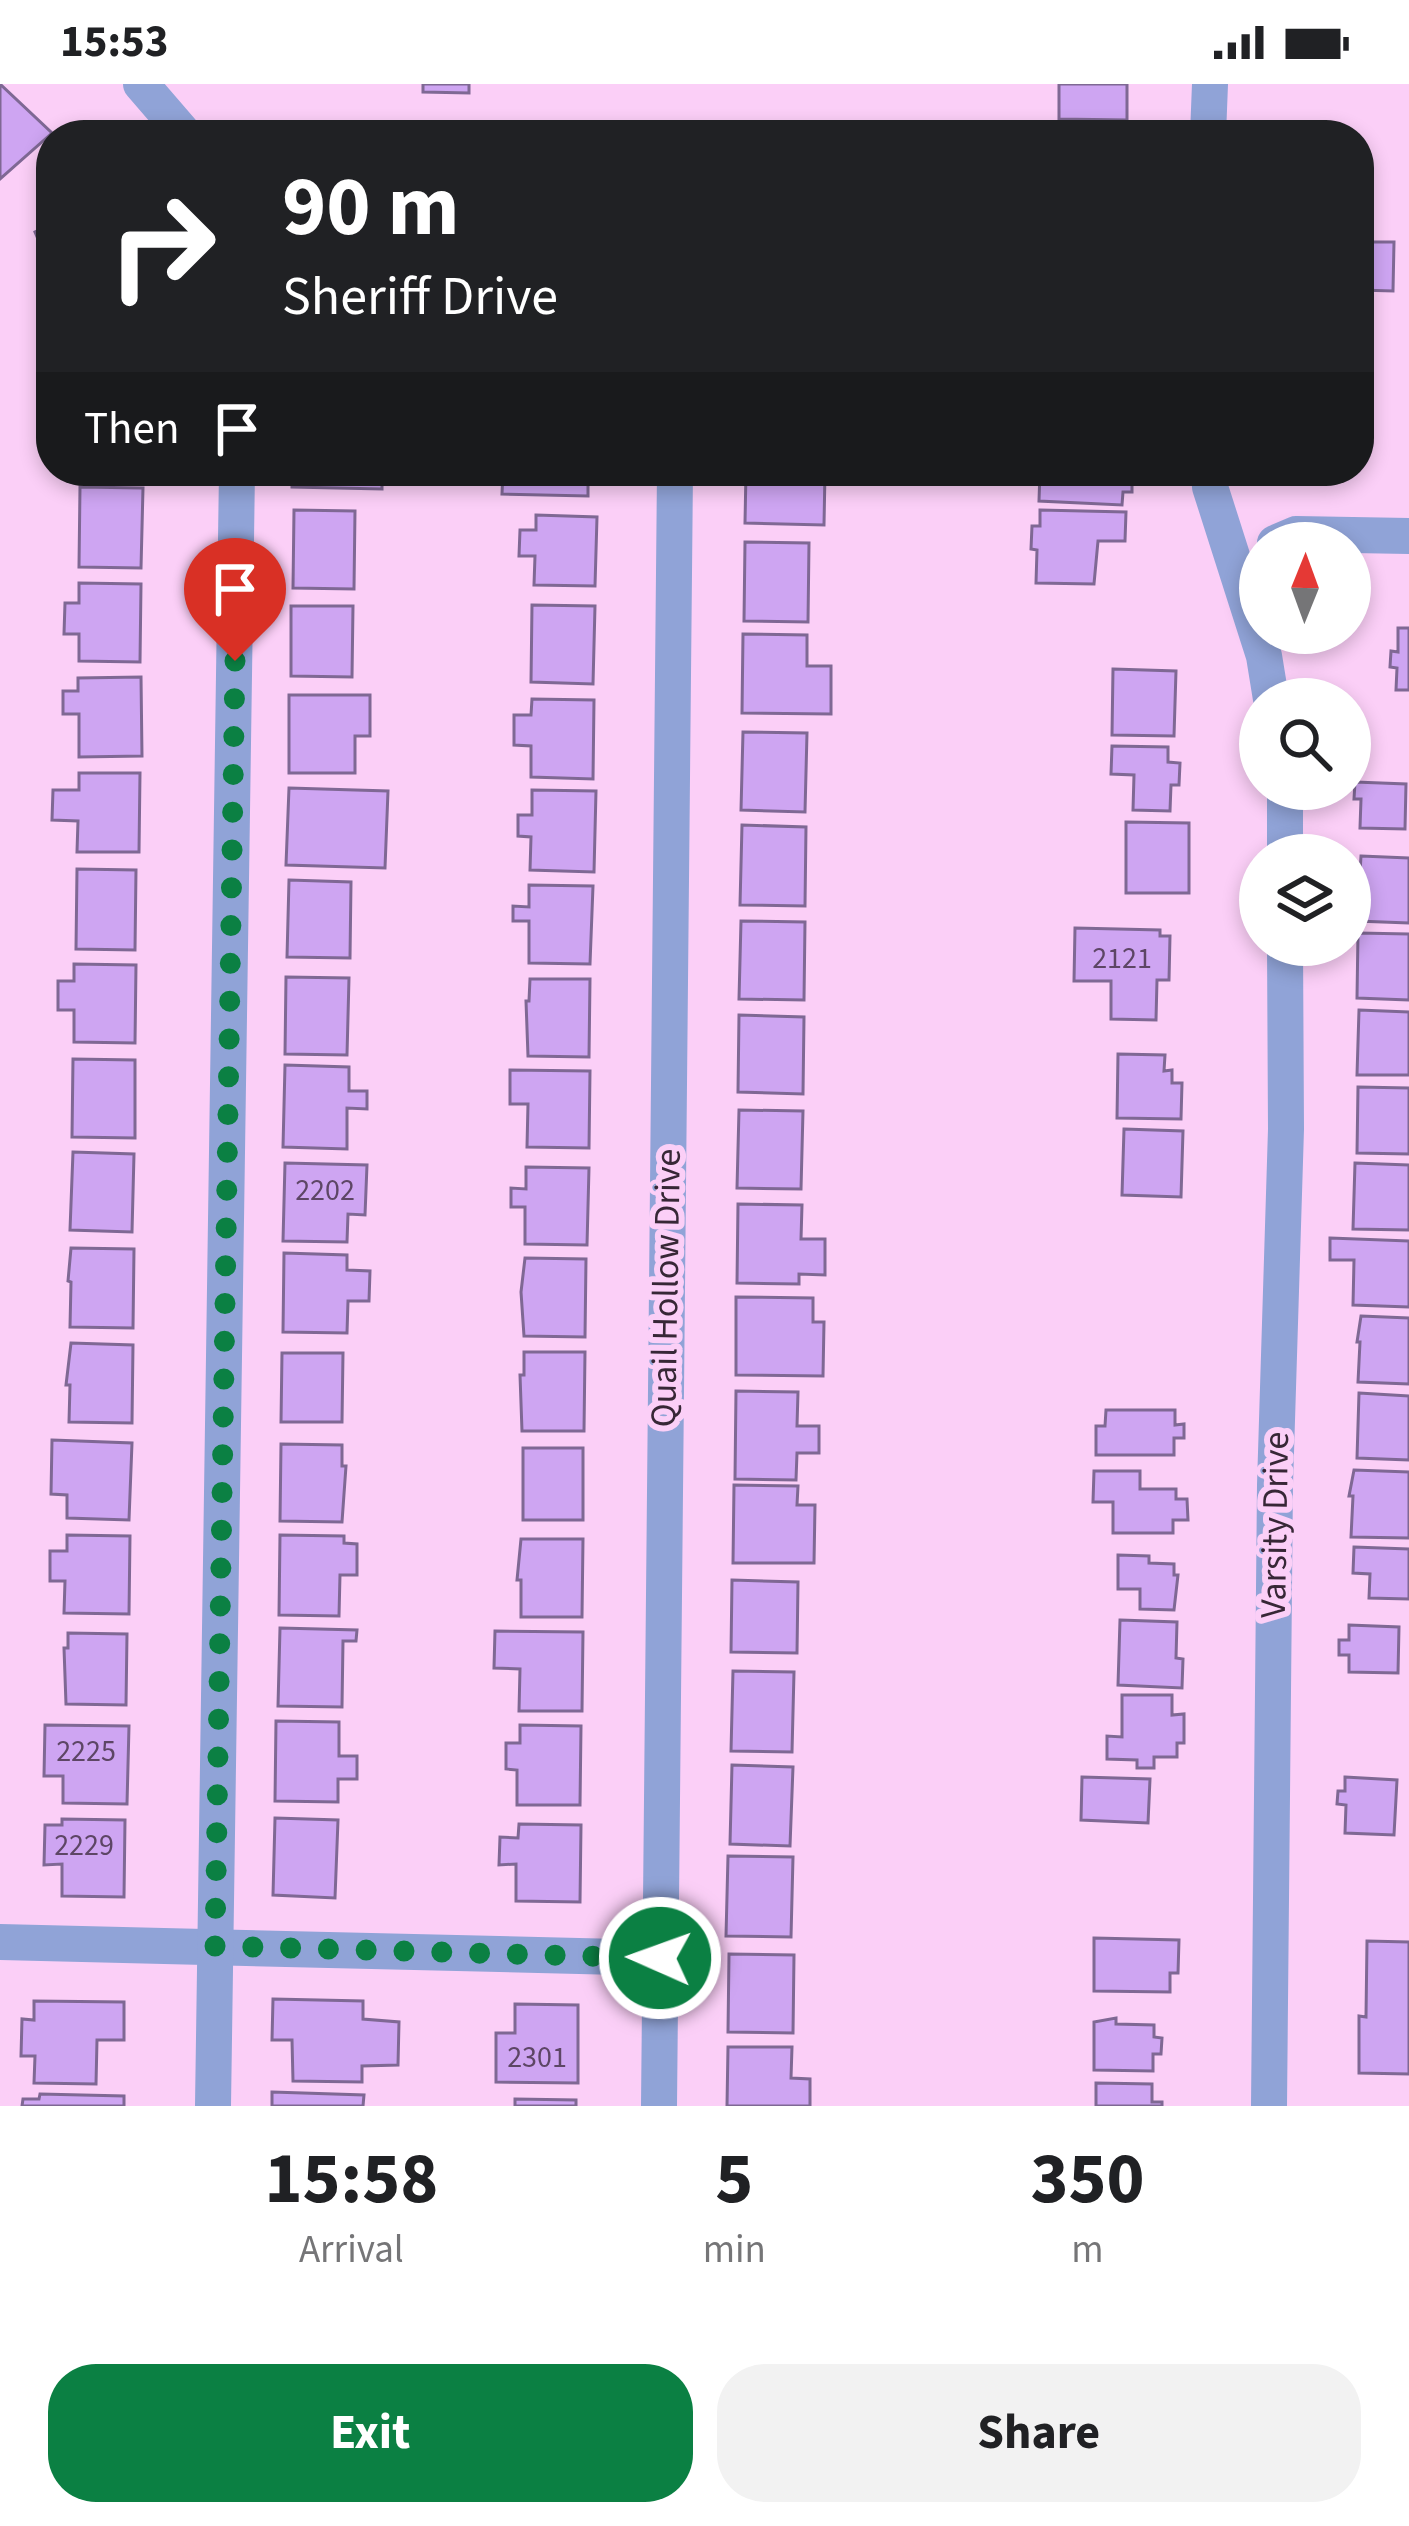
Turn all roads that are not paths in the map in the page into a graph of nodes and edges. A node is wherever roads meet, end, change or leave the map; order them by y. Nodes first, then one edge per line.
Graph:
1 (140, 84) edge
2 (1210, 84) edge
3 (172, 120) edge
4 (1209, 120) edge
5 (238, 486) edge
6 (675, 486) edge
7 (1216, 486) edge
8 (1371, 535) edge
9 (1409, 536) edge
10 (1239, 537) edge
11 (1285, 966) edge
12 (0, 1942) edge
13 (215, 1946) junction
14 (660, 1958) junction
15 (213, 2106) edge
16 (659, 2106) edge
17 (1269, 2106) edge

1 - 3 street
2 - 4 street
5 - 13 street
6 - 14 street, Quail Hollow Drive
7 - 10 street
8 - 9 street
11 - 17 street, Varsity Drive
12 - 13 street
13 - 14 street
13 - 15 street
14 - 16 street, Quail Hollow Drive

